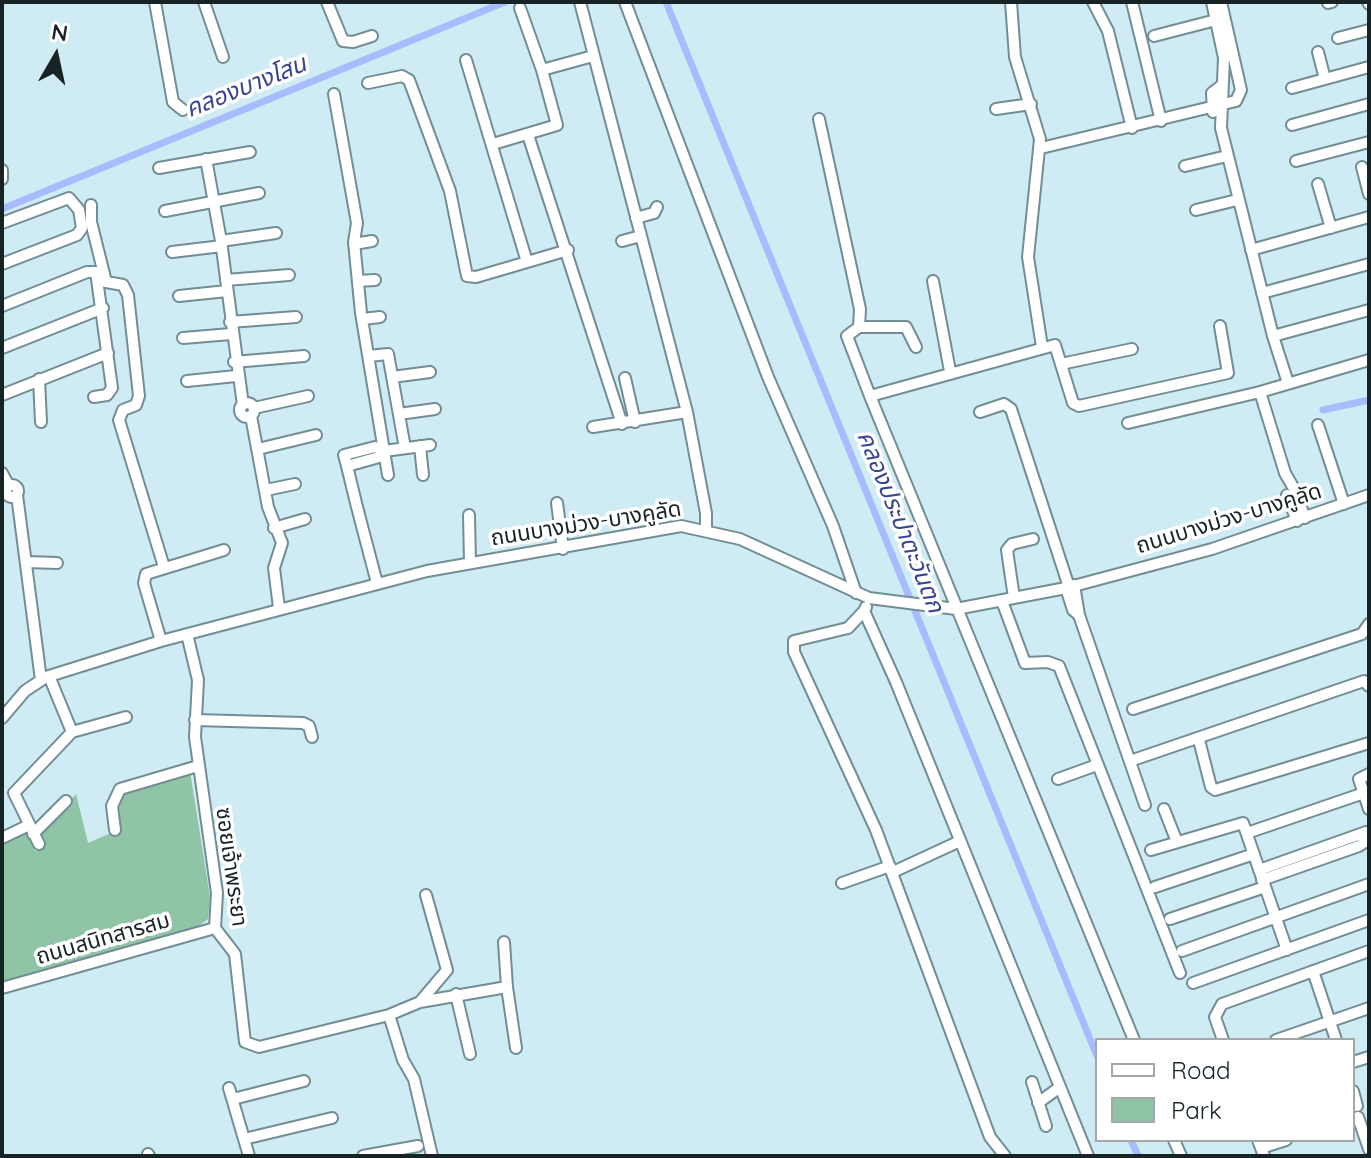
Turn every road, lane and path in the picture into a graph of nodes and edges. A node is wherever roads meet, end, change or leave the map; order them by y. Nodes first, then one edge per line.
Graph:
1 (155, 2) edge
2 (204, 2) edge
3 (327, 2) edge
4 (580, 2) edge
5 (625, 2) edge
6 (1010, 2) edge
7 (1093, 2) edge
8 (1132, 2) edge
9 (1212, 2) edge
10 (1221, 2) edge
11 (520, 8) dead end
12 (1216, 20) junction
13 (1369, 30) edge
14 (372, 36) dead end
15 (1154, 36) dead end
16 (1338, 38) dead end
17 (1318, 52) dead end
18 (593, 56) junction
19 (223, 57) dead end
20 (466, 60) dead end
21 (1369, 67) edge
22 (542, 70) junction
23 (1325, 79) junction
24 (368, 83) dead end
25 (1292, 88) dead end
26 (334, 94) dead end
27 (1031, 104) junction
28 (1369, 104) edge
29 (1217, 107) junction
30 (996, 109) dead end
31 (183, 110) dead end
32 (819, 119) dead end
33 (1161, 121) junction
34 (1292, 125) dead end
35 (1132, 128) junction
36 (528, 135) junction
37 (1369, 142) edge
38 (493, 144) junction
39 (1041, 148) junction
40 (250, 152) dead end
41 (1227, 156) junction
42 (206, 159) junction
43 (1296, 161) dead end
44 (1185, 166) dead end
45 (1362, 167) dead end
46 (159, 168) dead end
47 (2, 170) edge
48 (2, 179) edge
49 (1318, 184) dead end
50 (259, 193) dead end
51 (1369, 194) edge
52 (1237, 200) junction
53 (214, 201) junction
54 (91, 205) dead end
55 (657, 207) dead end
56 (1196, 210) dead end
57 (165, 211) dead end
58 (1369, 217) edge
59 (636, 218) junction
60 (2, 223) edge
61 (1331, 228) junction
62 (276, 233) dead end
63 (641, 236) junction
64 (372, 241) dead end
65 (622, 241) dead end
66 (222, 243) junction
67 (354, 244) junction
68 (568, 250) junction
69 (1251, 250) junction
70 (172, 252) dead end
71 (527, 262) junction
72 (2, 264) edge
73 (1369, 264) edge
74 (289, 275) dead end
75 (375, 280) dead end
76 (358, 281) junction
77 (933, 281) dead end
78 (226, 286) junction
79 (1262, 293) junction
80 (179, 296) dead end
81 (2, 306) edge
82 (103, 308) junction
83 (1369, 310) edge
84 (296, 317) dead end
85 (380, 317) dead end
86 (363, 319) junction
87 (1220, 326) dead end
88 (859, 327) junction
89 (231, 328) junction
90 (1273, 336) junction
91 (183, 338) dead end
92 (916, 347) dead end
93 (1042, 347) junction
94 (2, 348) edge
95 (1132, 349) dead end
96 (108, 353) junction
97 (304, 356) dead end
98 (369, 356) junction
99 (1369, 360) edge
100 (234, 362) junction
101 (1061, 364) junction
102 (950, 371) junction
103 (430, 372) dead end
104 (236, 376) junction
105 (392, 377) junction
106 (625, 378) dead end
107 (39, 379) junction
108 (187, 381) dead end
109 (1288, 383) junction
110 (1260, 392) junction
111 (2, 395) edge
112 (308, 396) dead end
113 (870, 396) junction
114 (94, 397) dead end
115 (435, 409) dead end
116 (249, 410) junction
117 (687, 412) junction
118 (980, 412) dead end
119 (399, 414) junction
120 (41, 422) dead end
121 (635, 422) junction
122 (1128, 423) dead end
123 (622, 424) junction
124 (1318, 425) dead end
125 (593, 427) dead end
126 (316, 435) dead end
127 (405, 448) junction
128 (258, 449) junction
129 (384, 451) junction
130 (388, 475) dead end
131 (423, 475) dead end
132 (4, 480) edge
133 (295, 484) dead end
134 (266, 490) junction
135 (1369, 495) edge
136 (557, 503) dead end
137 (1344, 504) junction
138 (469, 515) dead end
139 (305, 519) dead end
140 (1301, 520) junction
141 (275, 526) junction
142 (706, 529) junction
143 (1033, 539) dead end
144 (563, 549) junction
145 (224, 550) dead end
146 (27, 562) junction
147 (57, 563) dead end
148 (470, 563) junction
149 (164, 567) junction
150 (377, 583) junction
151 (1070, 587) junction
152 (856, 593) junction
153 (1014, 598) junction
154 (874, 599) junction
155 (1002, 601) junction
156 (279, 608) junction
157 (954, 609) junction
158 (864, 611) junction
159 (1369, 624) edge
160 (187, 634) junction
161 (1365, 638) edge
162 (161, 641) junction
163 (45, 678) junction
164 (1369, 686) edge
165 (1133, 709) dead end
166 (126, 717) dead end
167 (2, 718) edge
168 (195, 720) junction
169 (72, 732) junction
170 (312, 737) dead end
171 (1199, 740) junction
172 (1369, 743) edge
173 (1130, 761) junction
174 (1097, 765) junction
175 (198, 766) junction
176 (1369, 774) edge
177 (1058, 779) dead end
178 (1364, 793) junction
179 (66, 801) dead end
180 (1145, 805) dead end
181 (1164, 809) dead end
182 (1369, 809) edge
183 (30, 830) junction
184 (115, 830) dead end
185 (1368, 832) edge
186 (1247, 833) junction
187 (2, 838) edge
188 (960, 841) junction
189 (1177, 842) junction
190 (39, 844) dead end
191 (1151, 850) dead end
192 (1254, 854) junction
193 (892, 869) junction
194 (1262, 879) junction
195 (842, 883) dead end
196 (1369, 884) edge
197 (1155, 887) dead end
198 (426, 895) dead end
199 (1170, 919) dead end
200 (1276, 919) junction
201 (1369, 920) edge
202 (215, 928) junction
203 (504, 942) dead end
204 (1287, 950) junction
205 (1182, 951) dead end
206 (1369, 951) edge
207 (1313, 971) junction
208 (1180, 973) dead end
209 (1193, 983) dead end
210 (507, 987) junction
211 (2, 988) edge
212 (456, 994) junction
213 (420, 1002) junction
214 (1369, 1008) edge
215 (389, 1015) junction
216 (1330, 1021) junction
217 (1133, 1038) edge
218 (1222, 1038) edge
219 (1282, 1038) edge
220 (1335, 1038) edge
221 (516, 1048) dead end
222 (470, 1054) dead end
223 (304, 1081) dead end
224 (1032, 1082) dead end
225 (1060, 1087) junction
226 (1038, 1103) junction
227 (1359, 1114) edge
228 (332, 1118) dead end
229 (1046, 1126) dead end
230 (244, 1139) junction
231 (418, 1146) dead end
232 (1369, 1149) edge
233 (249, 1156) edge
234 (363, 1156) edge
235 (432, 1156) edge
236 (1005, 1156) edge
237 (1088, 1156) edge

1 - 31 street
2 - 19 street
3 - 14 street
4 - 18 street
5 - 152 street
6 - 27 street
7 - 35 street
8 - 33 street
9 - 12 street
10 - 29 street
11 - 22 street
12 - 15 street
12 - 29 street
13 - 16 street
17 - 23 street
18 - 22 street
18 - 59 street
20 - 38 street
21 - 23 street
22 - 36 street
23 - 25 street
24 - 71 street
26 - 67 street
27 - 30 street
27 - 39 street
28 - 34 street
29 - 33 street
29 - 41 street
32 - 88 street
33 - 35 street
35 - 39 street
36 - 38 street
36 - 68 street
37 - 43 street
38 - 71 street
39 - 93 street
40 - 42 street
41 - 44 street
41 - 52 street
42 - 46 street
42 - 53 street
45 - 51 street
47 - 48 street
49 - 61 street
50 - 53 street
52 - 56 street
52 - 69 street
53 - 57 street
53 - 66 street
54 - 149 street
55 - 59 street
58 - 61 street
59 - 63 street
60 - 72 street
61 - 69 street
62 - 66 street
63 - 65 street
63 - 117 street
64 - 67 street
66 - 70 street
66 - 78 street
67 - 76 street
68 - 71 street
68 - 123 street
69 - 79 street
73 - 79 street
74 - 78 street
75 - 76 street
76 - 86 street
77 - 102 street
78 - 80 street
78 - 89 street
79 - 90 street
81 - 82 street
82 - 94 street
82 - 96 street
83 - 90 street
84 - 89 street
85 - 86 street
86 - 98 street
87 - 101 street
88 - 92 street
88 - 113 street
89 - 91 street
89 - 100 street
90 - 109 street
93 - 101 street
93 - 102 street
95 - 101 street
96 - 107 street
96 - 114 street
97 - 100 street
98 - 105 street
98 - 129 street
99 - 109 street
100 - 104 street
102 - 113 street
103 - 105 street
104 - 108 street
104 - 116 street
105 - 119 street
106 - 121 street
107 - 111 street
107 - 120 street
109 - 110 street
110 - 122 street
110 - 140 street
112 - 116 street
113 - 157 street
115 - 119 street
116 - 128 street
117 - 121 street
117 - 142 street
118 - 151 street
119 - 127 street
121 - 123 street
123 - 125 street
124 - 137 street
126 - 128 street
127 - 129 street
127 - 131 street
128 - 134 street
129 - 130 street
129 - 150 street
132 - 146 street
133 - 134 street
134 - 141 street
135 - 137 street, ถนนบางม่วง-บางคูลัด
136 - 144 street
137 - 140 street, ถนนบางม่วง-บางคูลัด
138 - 148 street
139 - 141 street
140 - 151 street, ถนนบางม่วง-บางคูลัด
141 - 156 street
142 - 144 street, ถนนบางม่วง-บางคูลัด
142 - 152 street, ถนนบางม่วง-บางคูลัด
143 - 153 street
144 - 148 street, ถนนบางม่วง-บางคูลัด
145 - 149 street
146 - 147 street
146 - 163 street
148 - 150 street, ถนนบางม่วง-บางคูลัด
149 - 162 street
150 - 156 street, ถนนบางม่วง-บางคูลัด
151 - 153 street, ถนนบางม่วง-บางคูลัด
151 - 173 street
152 - 154 street, ถนนบางม่วง-บางคูลัด
153 - 155 street, ถนนบางม่วง-บางคูลัด
154 - 157 street, ถนนบางม่วง-บางคูลัด
154 - 158 street
155 - 157 street, ถนนบางม่วง-บางคูลัด
155 - 174 street
156 - 160 street, ถนนบางม่วง-บางคูลัด
157 - 217 street
158 - 188 street
158 - 193 street
159 - 161 street
160 - 162 street, ถนนบางม่วง-บางคูลัด
160 - 168 street, ซอยเจ้าพระยา
161 - 165 street
162 - 163 street, ถนนบางม่วง-บางคูลัด
163 - 167 street, ถนนบางม่วง-บางคูลัด
163 - 169 street
164 - 171 street
166 - 169 street
168 - 170 street
168 - 175 street, ซอยเจ้าพระยา
169 - 183 street
171 - 172 street
171 - 173 street
173 - 180 street
174 - 177 street
174 - 208 street
175 - 184 street
175 - 202 street, ซอยเจ้าพระยา
176 - 178 street
178 - 182 street
178 - 186 street
179 - 183 street
181 - 189 street
183 - 187 street
183 - 190 street
185 - 194 street
186 - 189 street
186 - 192 street
188 - 193 street
188 - 225 street
189 - 191 street
192 - 194 street
192 - 197 street
193 - 195 street
193 - 236 street
194 - 199 street
194 - 200 street
196 - 200 street
198 - 213 street
200 - 204 street
200 - 205 street
201 - 204 street
202 - 211 street, ถนนสนิทสารสม
202 - 215 street, ซอยเจ้าพระยา
203 - 210 street
204 - 209 street
206 - 207 street
207 - 216 street
207 - 218 street
210 - 212 street
210 - 221 street
212 - 213 street
212 - 222 street
213 - 215 street
214 - 216 street
215 - 235 street
216 - 219 street
216 - 220 street
223 - 230 street
224 - 226 street
225 - 226 street
225 - 237 street
226 - 229 street
227 - 232 street
228 - 230 street
230 - 233 street
231 - 234 street

